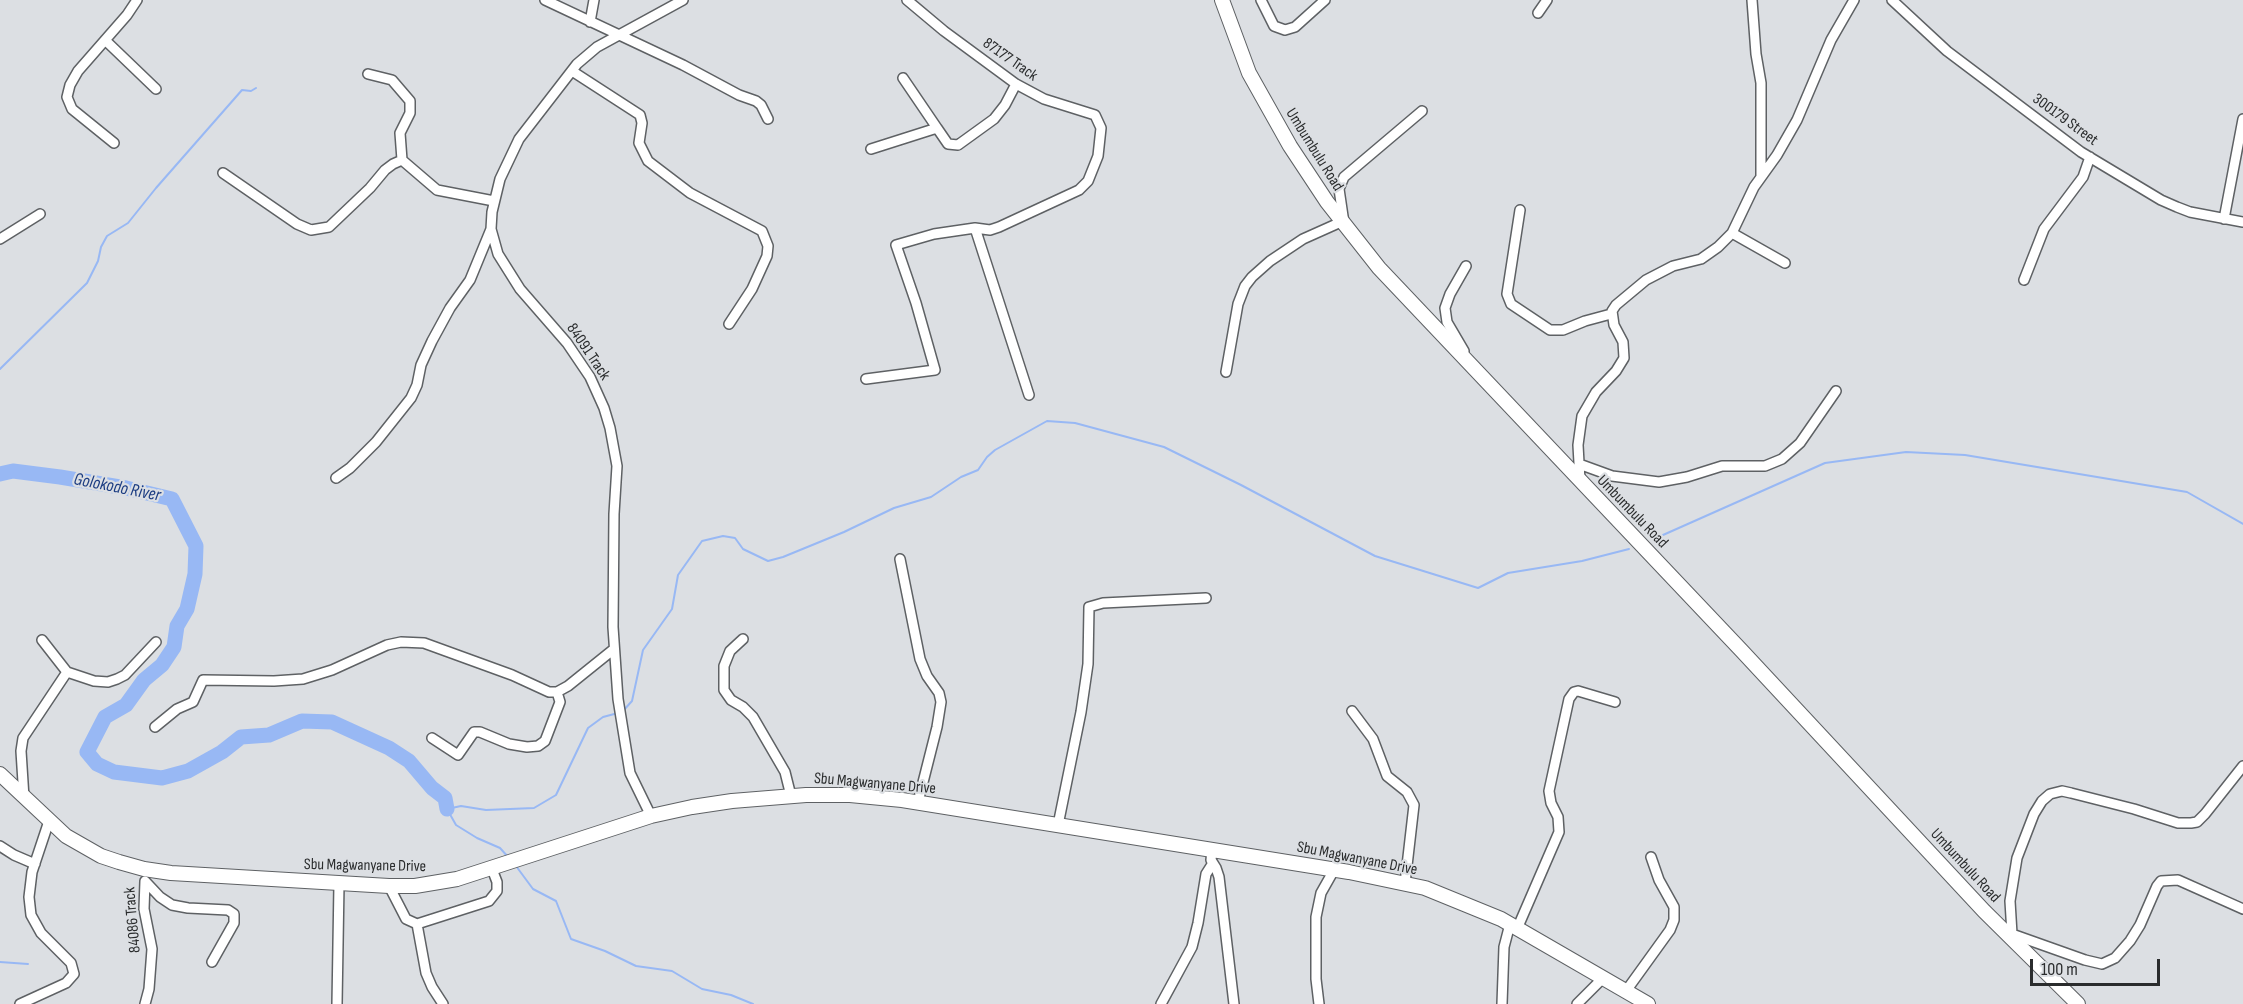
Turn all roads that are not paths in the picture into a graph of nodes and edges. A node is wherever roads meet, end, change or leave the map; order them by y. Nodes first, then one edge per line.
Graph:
1 (137, 0) edge
2 (545, 0) edge
3 (594, 0) edge
4 (683, 0) edge
5 (907, 0) edge
6 (1222, 0) edge
7 (1261, 0) edge
8 (1325, 0) edge
9 (1546, 0) edge
10 (1752, 0) edge
11 (1854, 0) edge
12 (1892, 0) edge
13 (1538, 13) dead end
14 (590, 22) junction
15 (617, 35) junction
16 (105, 40) junction
17 (572, 71) junction
18 (368, 74) dead end
19 (903, 78) dead end
20 (1016, 84) junction
21 (156, 88) dead end
22 (1422, 111) dead end
23 (768, 119) dead end
24 (2243, 119) edge
25 (938, 128) junction
26 (114, 143) dead end
27 (871, 149) dead end
28 (2091, 157) junction
29 (402, 160) junction
30 (223, 173) dead end
31 (1761, 176) junction
32 (494, 201) junction
33 (1520, 210) dead end
34 (40, 214) dead end
35 (2224, 219) junction
36 (2243, 222) edge
37 (1343, 224) junction
38 (975, 228) junction
39 (491, 229) junction
40 (1732, 233) junction
41 (0, 239) edge
42 (1785, 264) dead end
43 (1466, 266) dead end
44 (2024, 280) dead end
45 (1611, 314) junction
46 (729, 324) dead end
47 (1473, 369) junction
48 (1226, 372) dead end
49 (866, 379) dead end
50 (1836, 391) dead end
51 (1029, 395) dead end
52 (1579, 464) junction
53 (336, 478) dead end
54 (1580, 481) junction
55 (900, 560) dead end
56 (1206, 598) dead end
57 (742, 639) dead end
58 (42, 640) dead end
59 (156, 642) dead end
60 (614, 649) junction
61 (67, 672) junction
62 (557, 692) junction
63 (1615, 702) dead end
64 (1352, 711) dead end
65 (155, 727) dead end
66 (432, 738) dead end
67 (2243, 766) edge
68 (0, 774) edge
69 (791, 795) junction
70 (24, 798) junction
71 (918, 802) junction
72 (651, 816) junction
73 (49, 821) junction
74 (1058, 825) junction
75 (0, 846) edge
76 (1212, 856) junction
77 (1652, 857) dead end
78 (35, 864) junction
79 (495, 868) junction
80 (1334, 870) junction
81 (144, 875) junction
82 (1405, 883) junction
83 (339, 884) junction
84 (389, 886) junction
85 (2243, 909) edge
86 (417, 924) junction
87 (1514, 926) junction
88 (2008, 932) junction
89 (212, 962) dead end
90 (1603, 978) junction
91 (1626, 991) junction
92 (440, 1002) edge
93 (20, 1004) edge
94 (146, 1004) edge
95 (337, 1004) edge
96 (1161, 1004) edge
97 (1234, 1004) edge
98 (1319, 1004) edge
99 (1502, 1004) edge
100 (1577, 1004) edge
101 (1648, 1004) edge
102 (2078, 1004) edge

1 - 16 street
2 - 14 street
3 - 14 street
4 - 15 street, 84091 Track
5 - 20 street, 87177 Track
6 - 37 main road, Umbumbulu Road
7 - 8 street
9 - 13 street
10 - 31 street
11 - 31 street
12 - 28 street, 300179 Street
14 - 15 street
15 - 17 street, 84091 Track
15 - 23 street
16 - 21 street
16 - 26 street
17 - 32 street, 84091 Track
17 - 46 street
18 - 29 street
19 - 25 street
20 - 25 street
20 - 38 street, 87177 Track
22 - 37 street
24 - 35 street
25 - 27 street
28 - 35 street, 300179 Street
28 - 44 street
29 - 30 street
29 - 32 street
31 - 40 street
32 - 39 street, 84091 Track
33 - 45 street
34 - 41 street
35 - 36 street, 300179 Street
37 - 47 main road, Umbumbulu Road
37 - 48 street
38 - 49 street
38 - 51 street
39 - 53 street
39 - 60 street, 84091 Track
40 - 42 street
40 - 45 street
43 - 47 street
45 - 52 street
47 - 54 main road, Umbumbulu Road
50 - 52 street
52 - 54 street
54 - 88 main road, Umbumbulu Road
55 - 71 street
56 - 74 street
57 - 69 street
58 - 61 street
59 - 61 street
60 - 62 street
60 - 72 street, 84091 Track
61 - 70 street
62 - 65 street
62 - 66 street
63 - 87 street
64 - 82 street
67 - 88 street
68 - 70 main road, Sbu Magwanyane Drive
69 - 71 main road, Sbu Magwanyane Drive
69 - 72 main road, Sbu Magwanyane Drive
70 - 73 main road, Sbu Magwanyane Drive
71 - 74 main road, Sbu Magwanyane Drive
72 - 79 main road, Sbu Magwanyane Drive
73 - 78 street
73 - 81 main road, Sbu Magwanyane Drive
74 - 76 main road, Sbu Magwanyane Drive
75 - 78 street
76 - 80 main road, Sbu Magwanyane Drive
76 - 96 street
76 - 97 street
77 - 91 street
78 - 93 street
79 - 84 main road, Sbu Magwanyane Drive
79 - 86 street
80 - 82 main road, Sbu Magwanyane Drive
80 - 98 street
81 - 83 main road, Sbu Magwanyane Drive
81 - 89 street
81 - 94 street, 84086 Track
82 - 87 main road, Sbu Magwanyane Drive
83 - 84 main road, Sbu Magwanyane Drive
83 - 95 street
84 - 86 street
85 - 88 street
86 - 92 street
87 - 90 main road, Sbu Magwanyane Drive
87 - 99 street
88 - 102 main road, Umbumbulu Road
90 - 91 main road, Sbu Magwanyane Drive
90 - 100 street
91 - 101 main road, Sbu Magwanyane Drive

